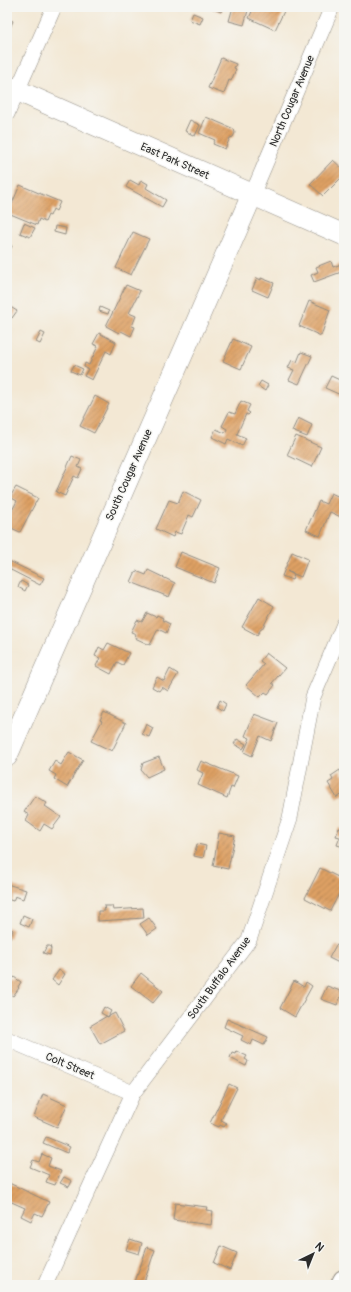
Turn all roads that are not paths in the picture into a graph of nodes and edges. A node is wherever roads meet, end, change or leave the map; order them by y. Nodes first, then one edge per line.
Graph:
1 (54, 7) edge
2 (332, 7) edge
3 (12, 88) edge
4 (7, 114) edge
5 (252, 195) junction
6 (344, 235) edge
7 (344, 624) edge
8 (7, 756) edge
9 (7, 1039) edge
10 (132, 1093) junction
11 (344, 1281) edge
12 (45, 1285) edge
13 (342, 1285) edge

1 - 3 street
2 - 5 street, North Cougar Avenue
3 - 4 street
3 - 5 street, East Park Street
5 - 6 street, East Park Street
5 - 8 street, South Cougar Avenue
7 - 10 street, South Buffalo Avenue
9 - 10 street, Colt Street
10 - 12 street, South Buffalo Avenue
11 - 13 highway

